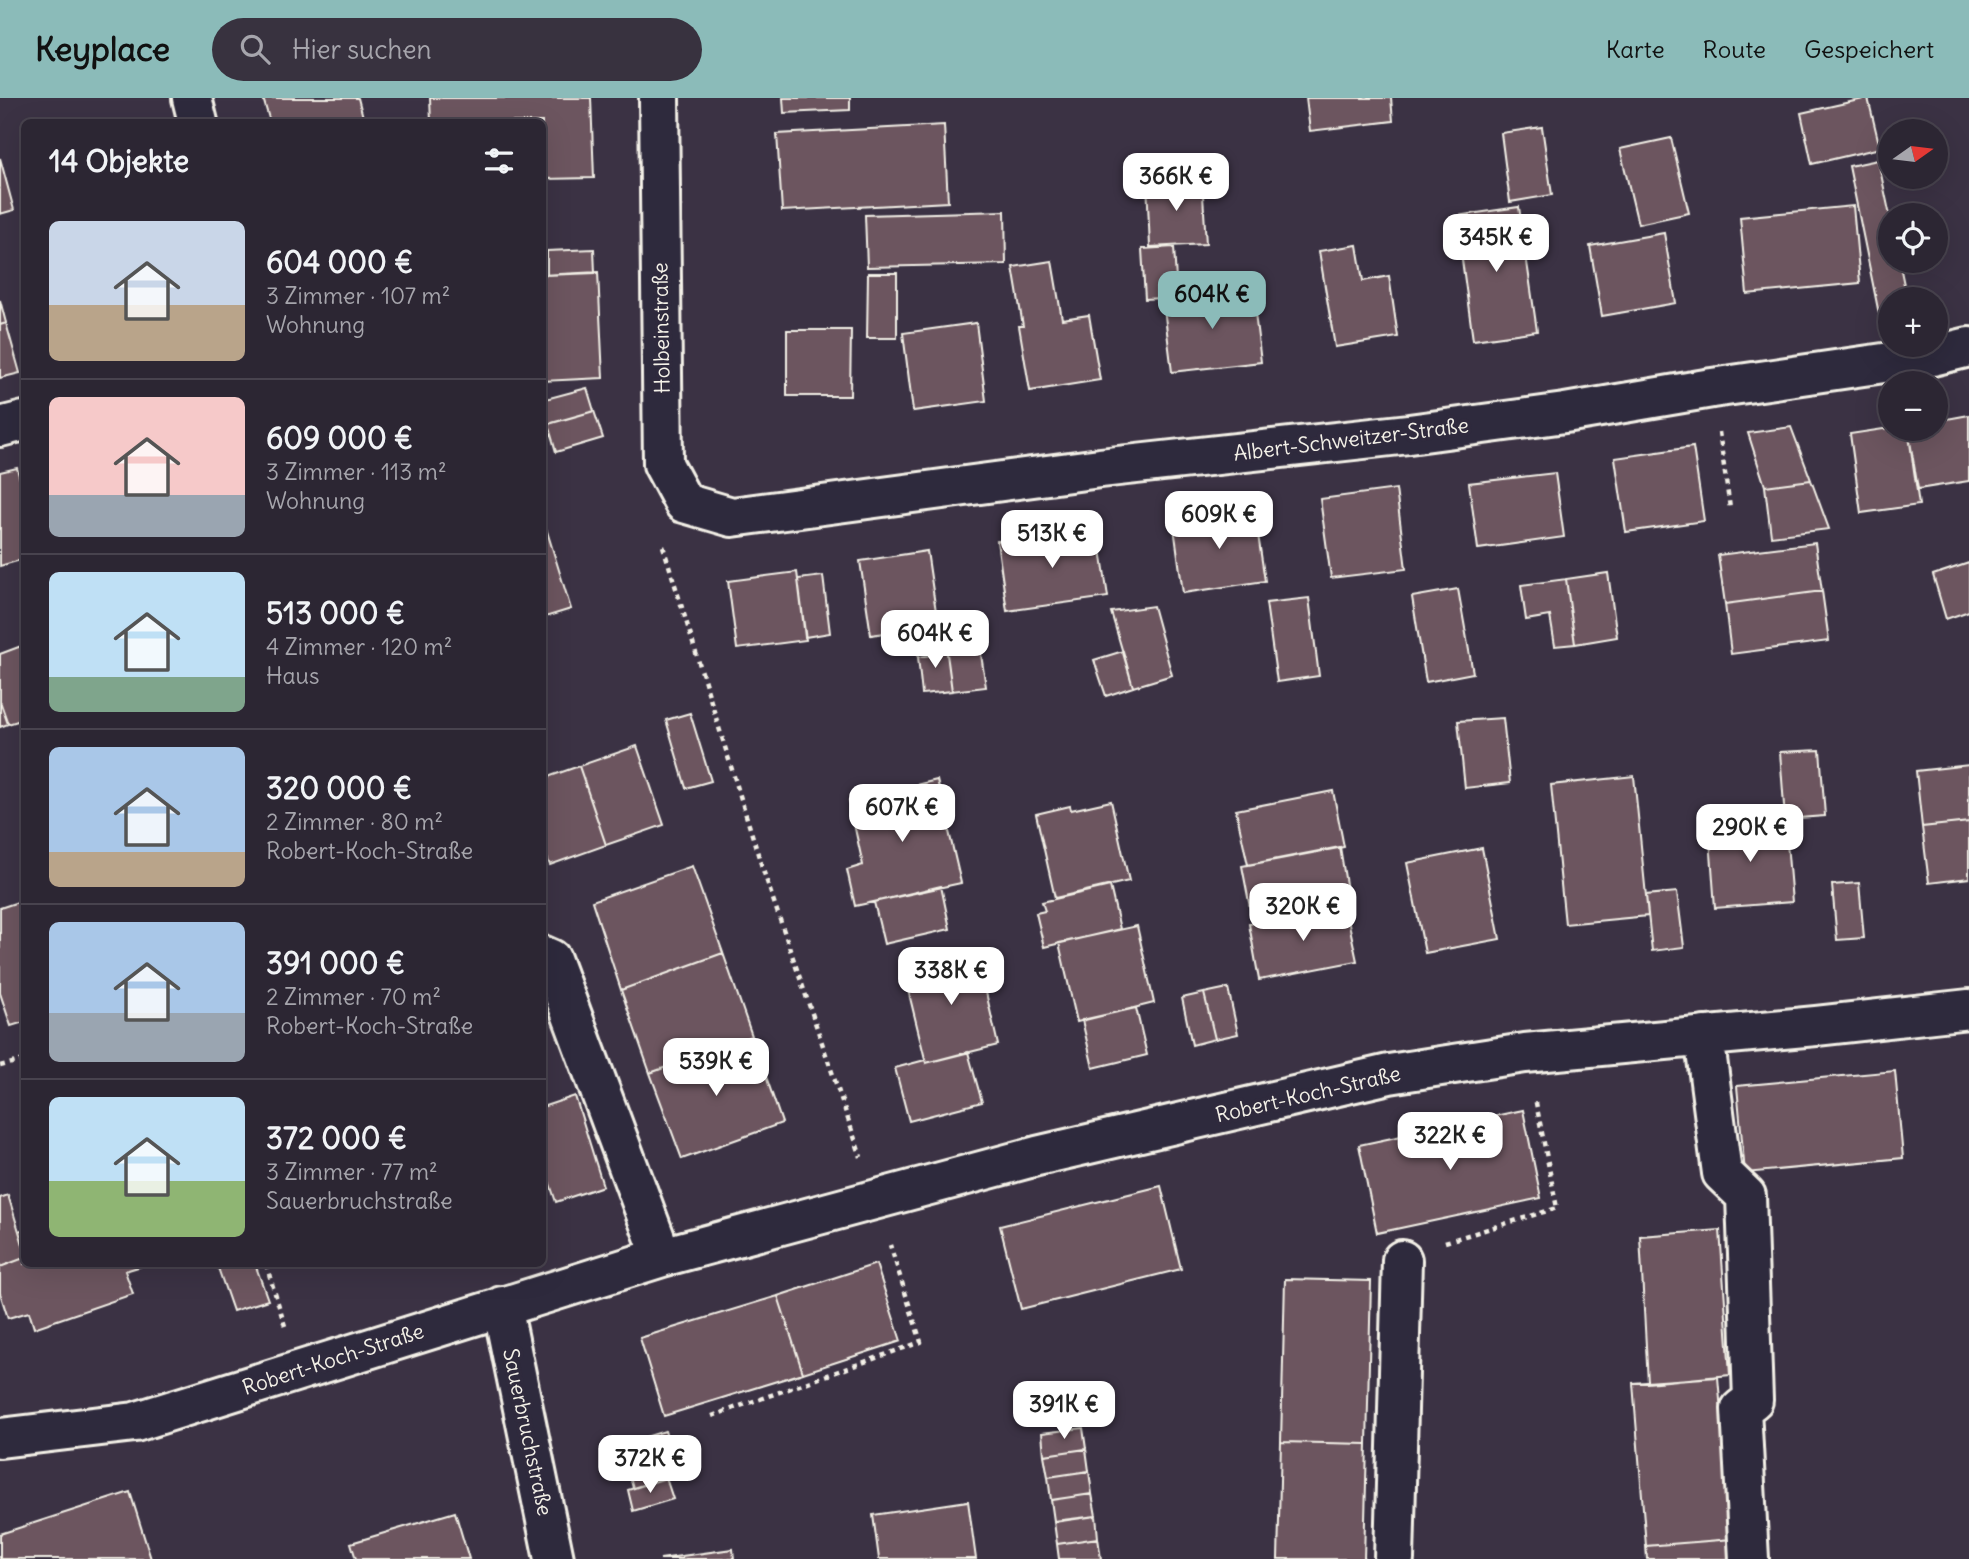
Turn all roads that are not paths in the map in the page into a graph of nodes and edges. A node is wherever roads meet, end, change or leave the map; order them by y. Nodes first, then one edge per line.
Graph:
1 (192, 98) edge
2 (659, 98) edge
3 (197, 119) edge
4 (1969, 346) edge
5 (21, 422) edge
6 (0, 427) edge
7 (732, 517) joint
8 (546, 957) edge
9 (1969, 1009) edge
10 (1704, 1036) junction
11 (662, 1257) junction
12 (1402, 1260) road end
13 (502, 1306) junction
14 (0, 1438) edge
15 (554, 1559) edge
16 (1394, 1559) edge
17 (1749, 1559) edge

1 - 3 street
2 - 7 street, Holbeinstraße
4 - 7 street, Albert-Schweitzer-Straße
5 - 6 street
8 - 11 street
9 - 10 street, Robert-Koch-Straße
10 - 11 street, Robert-Koch-Straße
10 - 17 street
11 - 13 street, Robert-Koch-Straße
12 - 16 street
13 - 14 street, Robert-Koch-Straße
13 - 15 street, Sauerbruchstraße

